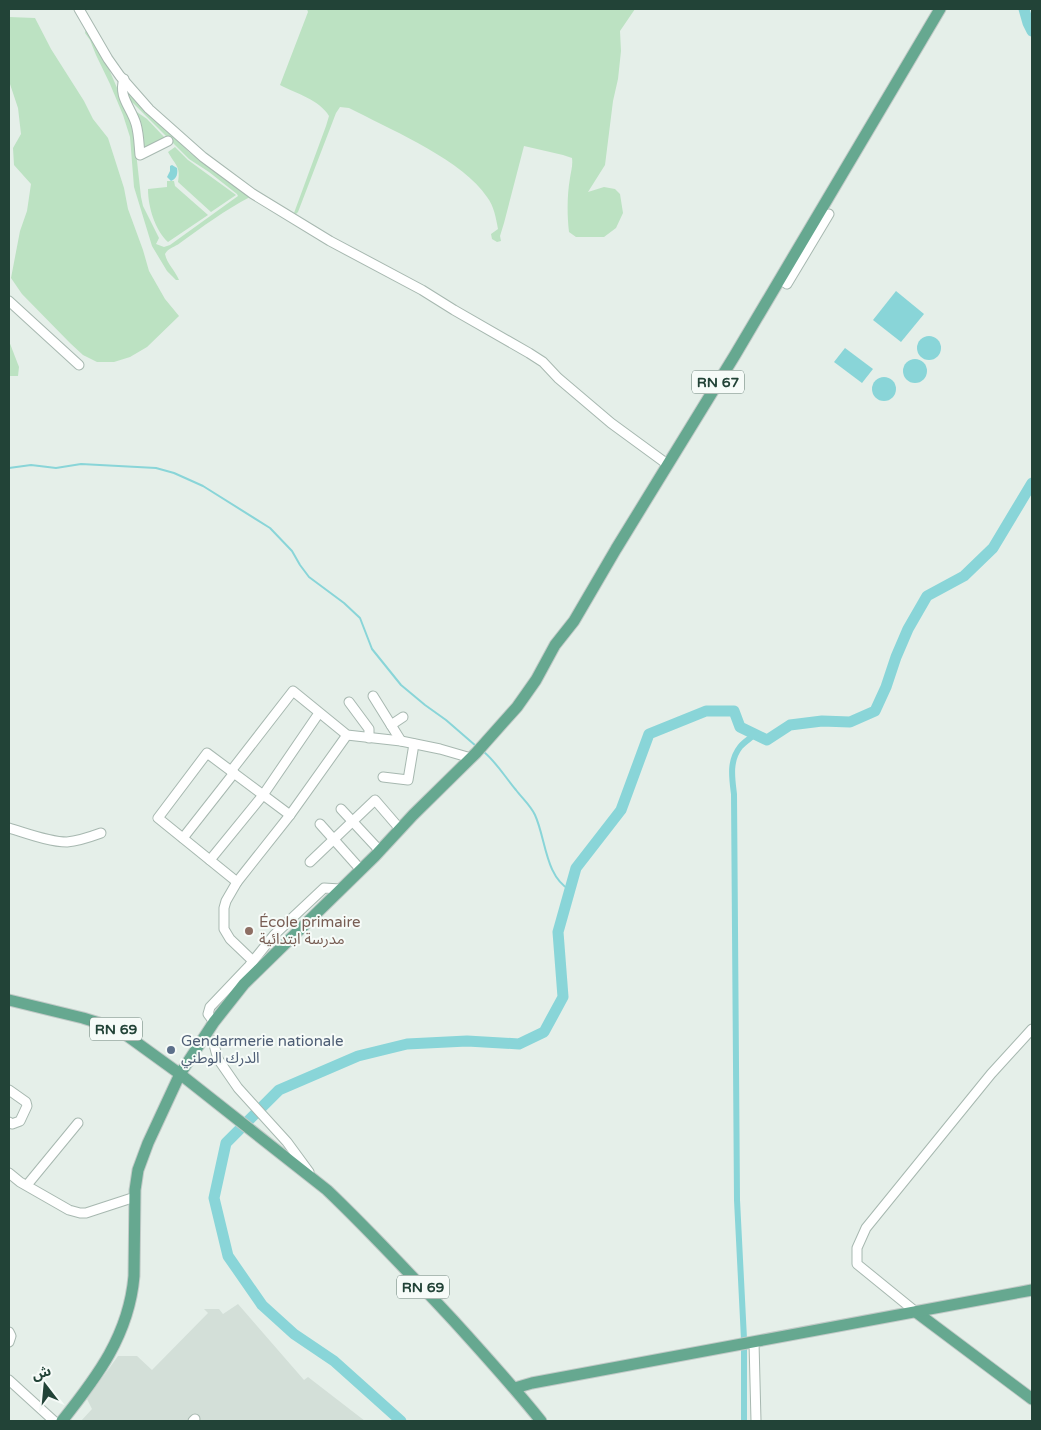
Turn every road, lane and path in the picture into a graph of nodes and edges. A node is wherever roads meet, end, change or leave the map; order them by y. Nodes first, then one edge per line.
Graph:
1 (79, 9) edge
2 (940, 9) edge
3 (124, 79) junction
4 (168, 141) dead end
5 (829, 214) dead end
6 (780, 279) junction
7 (9, 301) edge
8 (79, 365) dead end
9 (667, 464) junction
10 (373, 696) dead end
11 (349, 702) dead end
12 (320, 713) junction
13 (403, 717) dead end
14 (391, 725) junction
15 (347, 735) junction
16 (369, 738) junction
17 (401, 742) junction
18 (414, 744) junction
19 (477, 752) junction
20 (232, 772) junction
21 (383, 777) dead end
22 (262, 795) junction
23 (340, 809) dead end
24 (290, 815) junction
25 (352, 821) junction
26 (320, 824) dead end
27 (9, 828) edge
28 (400, 829) junction
29 (101, 833) dead end
30 (183, 838) junction
31 (334, 839) junction
32 (380, 851) junction
33 (210, 860) junction
34 (310, 862) dead end
35 (361, 870) junction
36 (237, 882) junction
37 (340, 889) junction
38 (253, 961) junction
39 (9, 1000) edge
40 (214, 1022) junction
41 (1032, 1029) edge
42 (213, 1041) dead end
43 (180, 1074) junction
44 (9, 1090) edge
45 (9, 1122) edge
46 (78, 1123) dead end
47 (9, 1173) edge
48 (317, 1182) junction
49 (27, 1185) junction
50 (135, 1197) junction
51 (1032, 1290) edge
52 (916, 1312) junction
53 (9, 1332) edge
54 (9, 1342) edge
55 (754, 1342) junction
56 (9, 1380) edge
57 (514, 1388) junction
58 (1032, 1399) edge
59 (54, 1421) edge
60 (62, 1421) edge
61 (540, 1421) edge
62 (756, 1421) edge

1 - 3 street
2 - 6 main road, RN 67
3 - 4 street
3 - 9 street
5 - 6 street
6 - 9 main road, RN 67
7 - 8 street
9 - 19 main road, RN 67
10 - 14 street
11 - 16 street
12 - 15 street
12 - 20 street
12 - 22 street
13 - 14 street
14 - 17 street
15 - 16 street
15 - 24 street
16 - 17 street
17 - 18 street
18 - 19 street
18 - 21 street
19 - 28 main road, RN 67
20 - 22 street
20 - 30 street
20 - 30 street
22 - 24 street
22 - 33 street
23 - 25 street
24 - 36 street
25 - 28 street
25 - 31 street
25 - 32 street
26 - 31 street
27 - 29 street
28 - 32 main road, RN 67
30 - 33 street
31 - 34 street
31 - 35 street
32 - 35 main road, RN 67
33 - 36 street
35 - 37 main road, RN 67
36 - 38 street
37 - 38 street
37 - 40 main road, RN 67
38 - 40 street
39 - 43 main road, RN 69
40 - 43 main road, RN 67
41 - 52 street
42 - 48 street
43 - 48 main road, RN 69
43 - 50 main road, RN 67
44 - 45 street
46 - 49 street
47 - 49 street
48 - 57 main road, RN 69
49 - 50 street
50 - 60 main road, RN 67
51 - 52 main road
52 - 55 main road
52 - 58 main road
53 - 54 street
55 - 57 main road
55 - 62 street
56 - 59 street
57 - 61 main road, RN 69

